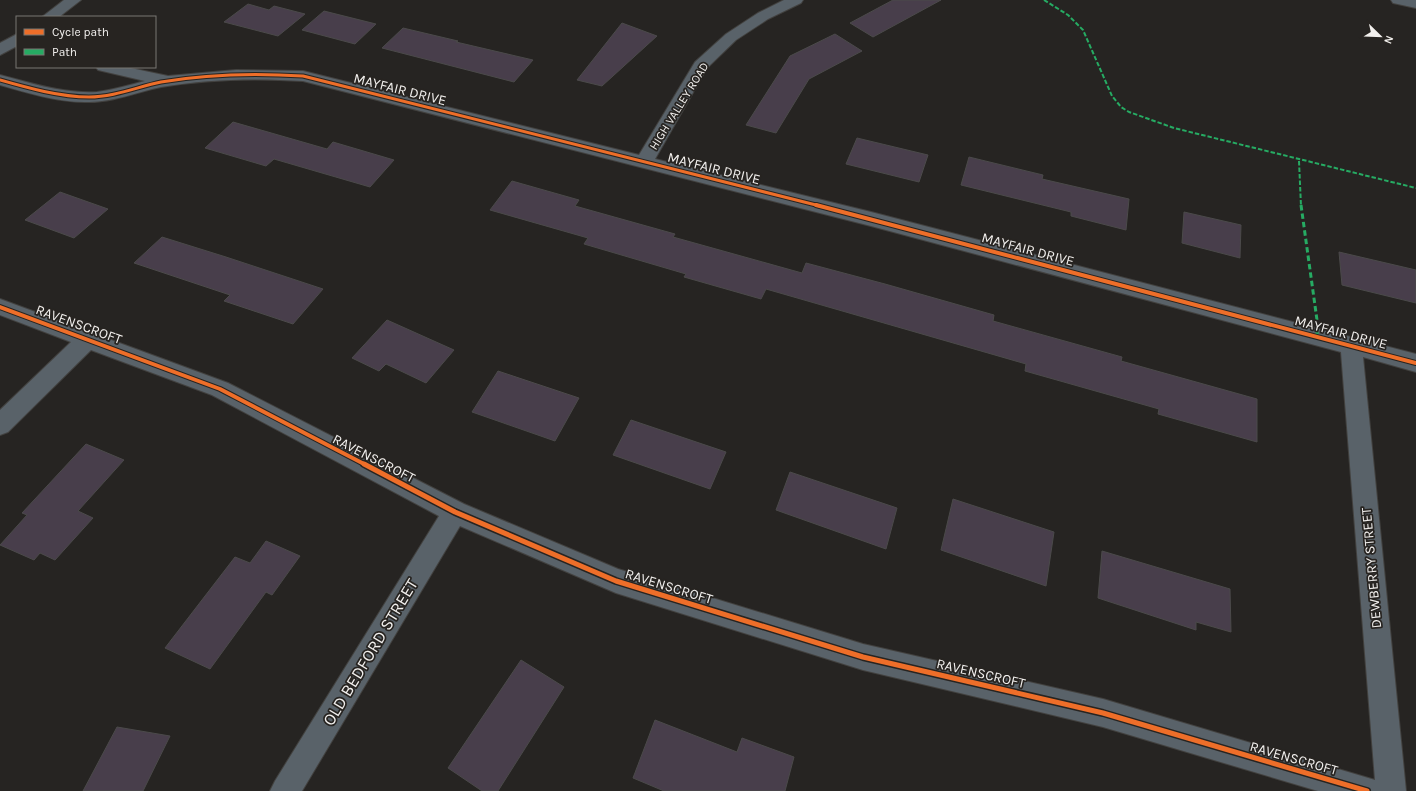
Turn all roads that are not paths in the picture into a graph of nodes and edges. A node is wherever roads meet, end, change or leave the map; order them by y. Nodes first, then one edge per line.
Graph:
1 (74, 0) edge
2 (796, 0) edge
3 (1398, 0) edge
4 (1416, 4) edge
5 (50, 16) edge
6 (109, 68) edge
7 (0, 80) edge
8 (168, 81) junction
9 (644, 162) junction
10 (0, 307) edge
11 (88, 339) junction
12 (1351, 346) junction
13 (1416, 363) edge
14 (0, 425) edge
15 (455, 512) junction
16 (286, 791) edge
17 (1367, 791) edge
18 (1391, 791) edge

1 - 5 street
2 - 9 street, HIGH VALLEY ROAD
3 - 4 street
6 - 8 street, MAYFAIR DRIVE
7 - 8 street, MAYFAIR DRIVE
8 - 9 street, MAYFAIR DRIVE
9 - 12 street, MAYFAIR DRIVE
10 - 11 street, RAVENSCROFT
11 - 14 street
11 - 15 street, RAVENSCROFT
12 - 13 street, MAYFAIR DRIVE
12 - 18 street, DEWBERRY STREET
15 - 16 street, OLD BEDFORD STREET
15 - 17 street, RAVENSCROFT

